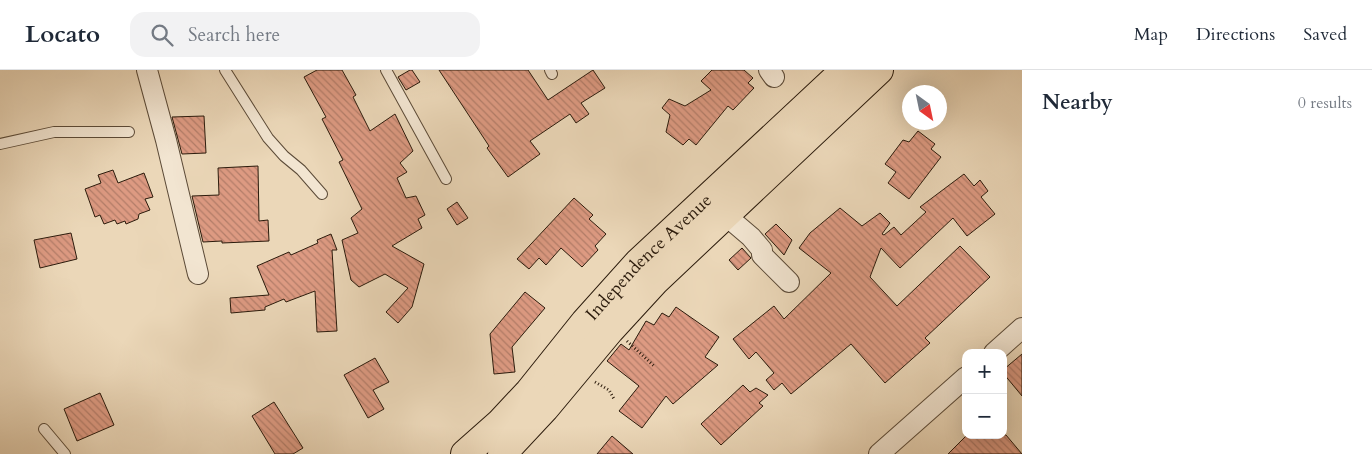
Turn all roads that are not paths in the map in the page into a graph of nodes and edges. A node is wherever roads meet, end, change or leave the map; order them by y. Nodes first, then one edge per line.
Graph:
1 (147, 70) edge
2 (225, 70) edge
3 (386, 70) edge
4 (845, 70) edge
5 (879, 70) edge
6 (129, 132) dead end
7 (0, 144) edge
8 (446, 179) dead end
9 (322, 194) dead end
10 (724, 214) junction
11 (198, 274) dead end
12 (789, 282) dead end
13 (1022, 328) edge
14 (998, 349) edge
15 (962, 381) edge
16 (44, 429) dead end
17 (65, 454) edge
18 (465, 454) edge
19 (502, 454) edge
20 (879, 454) edge

1 - 11 street
2 - 9 lane
3 - 8 lane
4 - 18 main road, Independence Avenue
5 - 10 main road, Independence Avenue
6 - 7 lane
10 - 12 street
10 - 19 main road, Independence Avenue
13 - 14 street
15 - 20 street
16 - 17 lane

